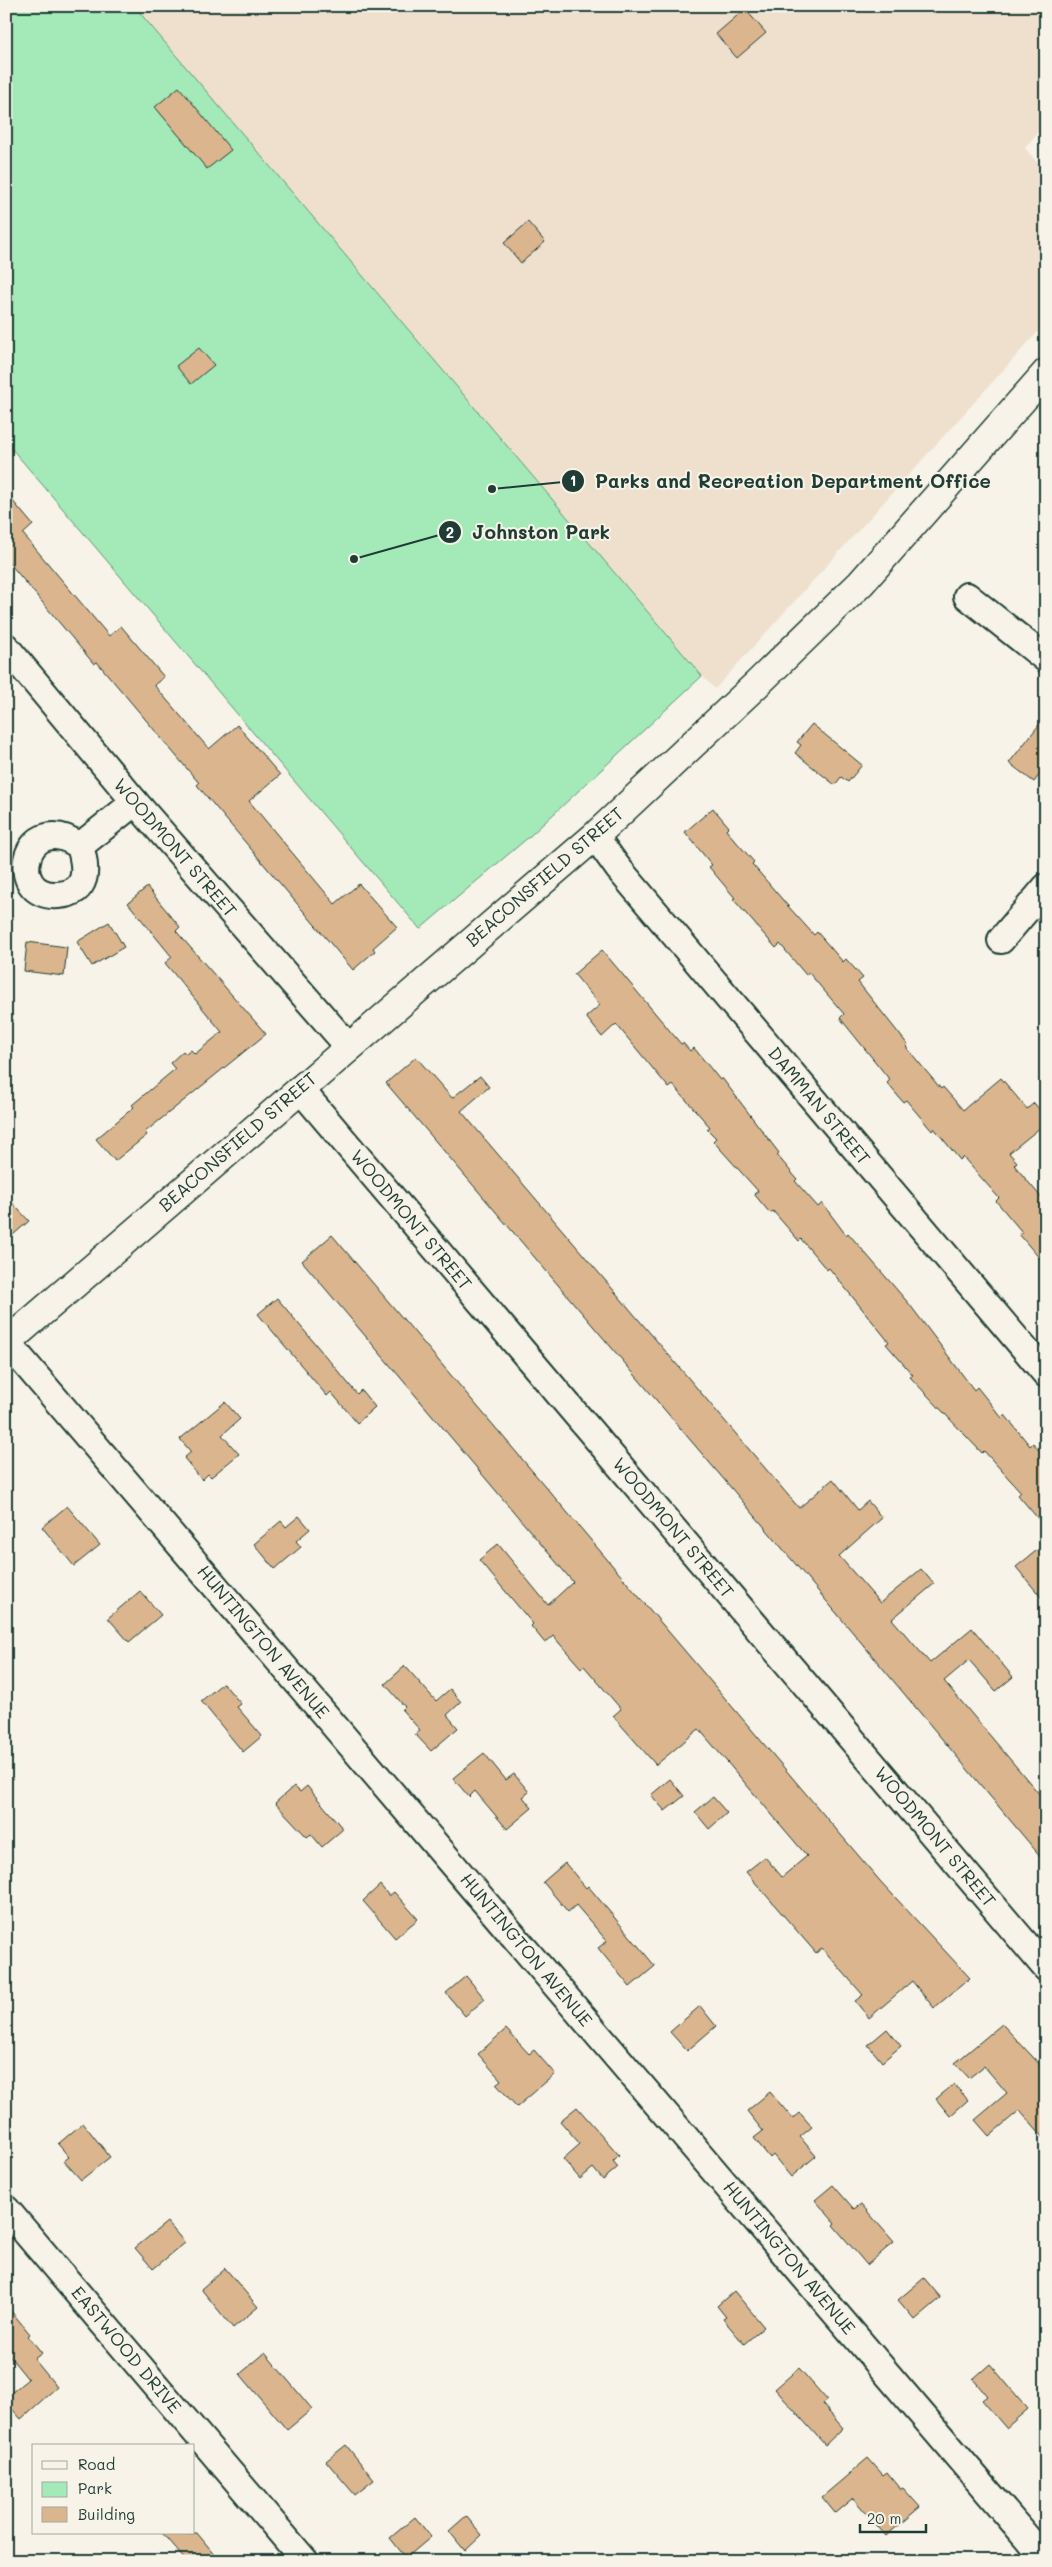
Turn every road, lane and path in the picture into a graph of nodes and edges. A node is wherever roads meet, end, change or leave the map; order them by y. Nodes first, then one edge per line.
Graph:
1 (1046, 373) edge
2 (967, 596) dead end
3 (6, 647) edge
4 (1046, 659) edge
5 (135, 802) junction
6 (595, 836) junction
7 (80, 846) dead end
8 (1046, 887) edge
9 (1001, 940) dead end
10 (348, 1046) junction
11 (300, 1089) junction
12 (7, 1342) edge
13 (1046, 1374) edge
14 (1046, 1968) edge
15 (6, 2209) edge
16 (1046, 2560) edge
17 (305, 2561) edge

1 - 6 street, BEACONSFIELD STREET
2 - 4 street
3 - 5 street, WOODMONT STREET
5 - 7 street
5 - 10 street, WOODMONT STREET
6 - 10 street, BEACONSFIELD STREET
6 - 13 street, DAMMAN STREET
8 - 9 street
10 - 11 street, BEACONSFIELD STREET
11 - 12 street, BEACONSFIELD STREET
11 - 14 street, WOODMONT STREET
12 - 16 street, HUNTINGTON AVENUE
15 - 17 street, EASTWOOD DRIVE

